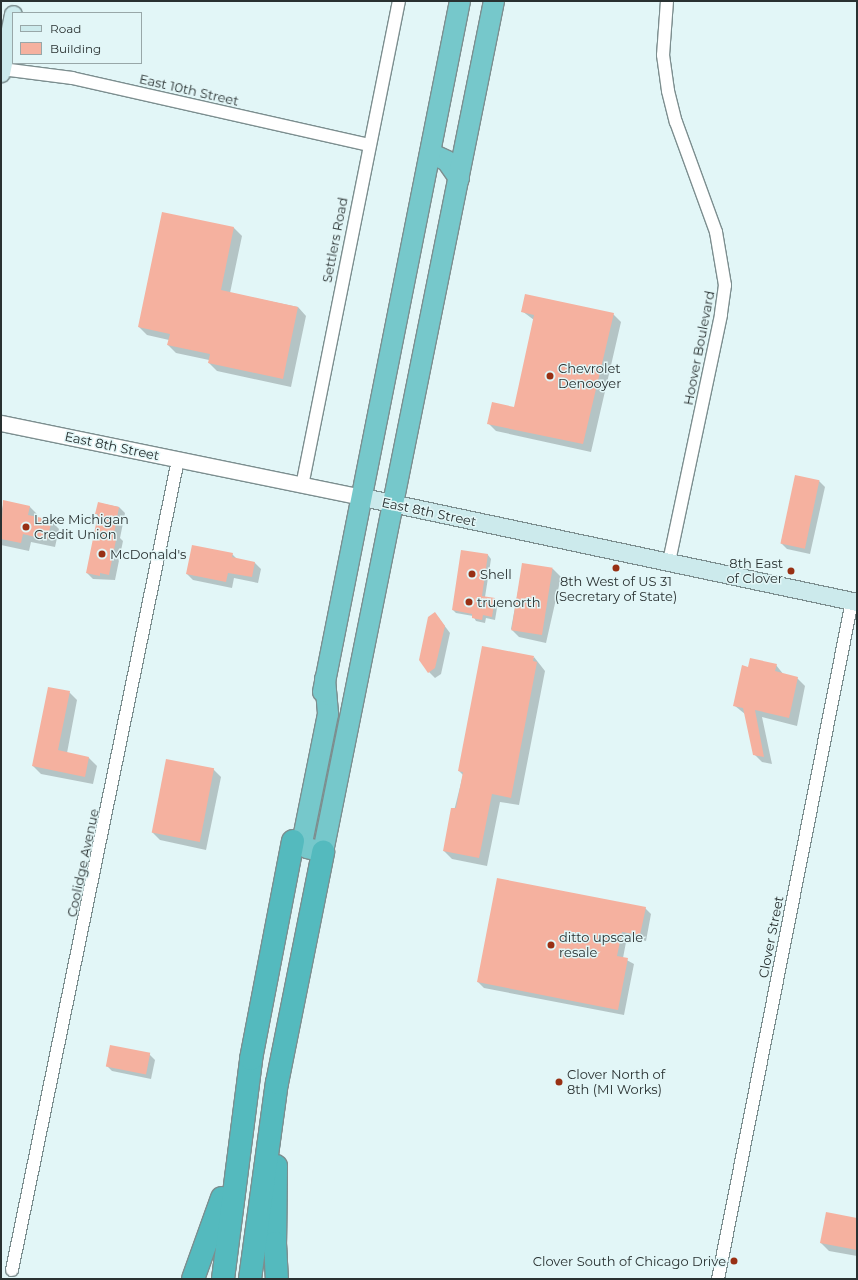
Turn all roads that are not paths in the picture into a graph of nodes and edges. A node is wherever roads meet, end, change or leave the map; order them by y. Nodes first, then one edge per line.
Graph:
1 (16, 1) edge
2 (399, 1) edge
3 (460, 1) edge
4 (494, 1) edge
5 (667, 1) edge
6 (13, 12) edge
7 (12, 19) edge
8 (2, 71) edge
9 (369, 145) junction
10 (430, 154) junction
11 (458, 178) junction
12 (1, 423) edge
13 (178, 460) junction
14 (302, 486) junction
15 (363, 498) junction
16 (394, 504) junction
17 (669, 562) junction
18 (854, 601) edge
19 (325, 679) junction
20 (293, 841) joint
21 (323, 852) junction
22 (277, 1083) junction
23 (238, 1145) junction
24 (12, 1270) dead end
25 (194, 1279) edge
26 (223, 1279) edge
27 (250, 1279) edge
28 (277, 1279) edge
29 (718, 1279) edge

1 - 6 main road
2 - 9 street, Settlers Road
3 - 10 highway
4 - 11 highway
5 - 17 street, Hoover Boulevard
7 - 8 main road
8 - 9 street, East 10th Street
9 - 14 street, Settlers Road
10 - 11 highway
10 - 15 highway
11 - 16 highway
12 - 13 street, East 8th Street
13 - 14 street, East 8th Street
13 - 24 street, Coolidge Avenue
14 - 15 street, East 8th Street
15 - 16 main road, East 8th Street
15 - 19 highway
16 - 17 main road, East 8th Street
16 - 21 highway
17 - 18 main road, East 8th Street
18 - 29 street, Clover Street
19 - 20 highway
19 - 21 highway
20 - 23 highway
21 - 22 highway
22 - 27 highway
22 - 28 highway
23 - 25 highway
23 - 26 highway

